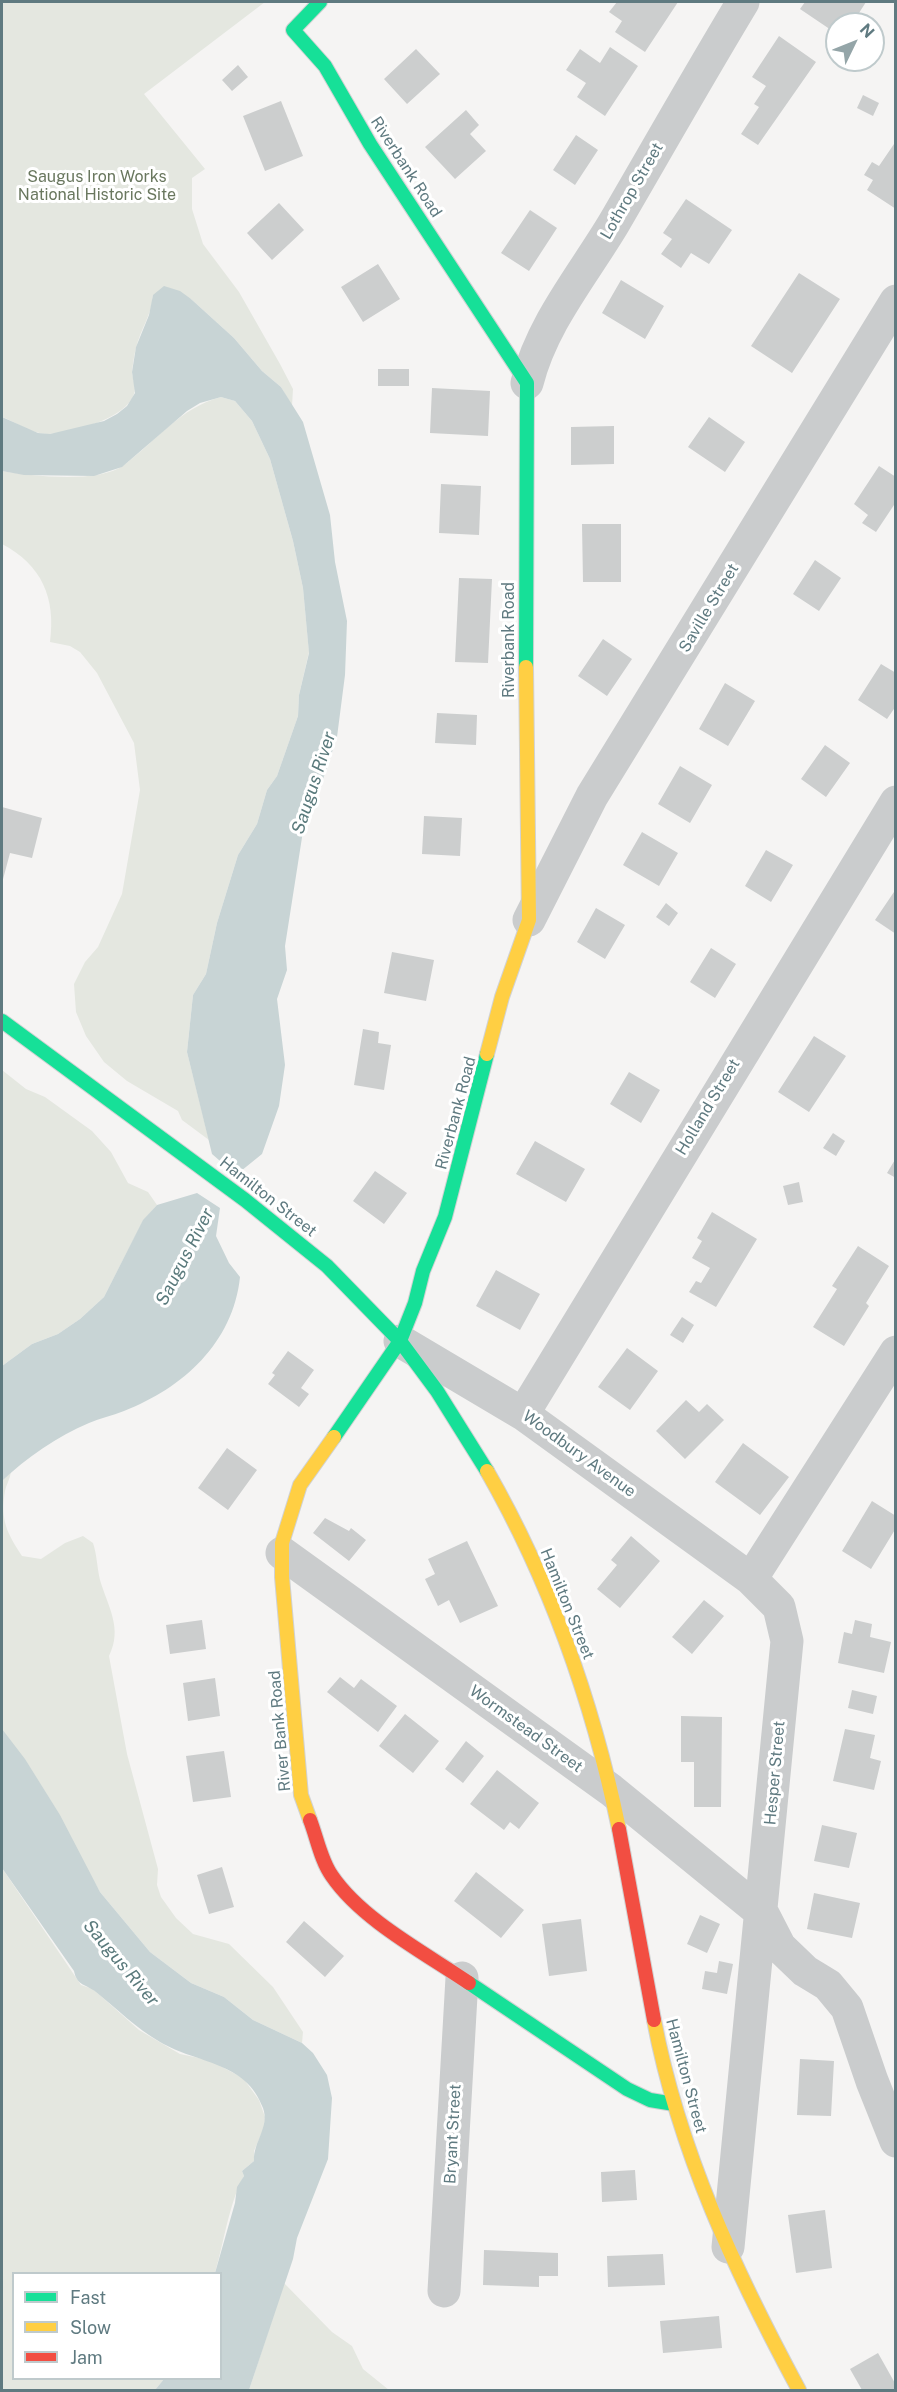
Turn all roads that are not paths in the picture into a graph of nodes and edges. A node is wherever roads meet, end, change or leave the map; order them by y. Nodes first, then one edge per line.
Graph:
1 (320, 2) edge
2 (743, 2) edge
3 (896, 301) edge
4 (527, 383) junction
5 (896, 802) edge
6 (529, 920) junction
7 (2, 1021) edge
8 (400, 1341) junction
9 (896, 1352) edge
10 (523, 1414) junction
11 (282, 1553) junction
12 (751, 1579) junction
13 (611, 1790) junction
14 (763, 1914) junction
15 (462, 1978) junction
16 (674, 2104) junction
17 (896, 2141) edge
18 (728, 2247) junction
19 (444, 2291) dead end
20 (799, 2391) edge

1 - 4 street, Riverbank Road
2 - 4 street, Lothrop Street
3 - 6 street, Saville Street
4 - 6 street, Riverbank Road
5 - 10 street, Holland Street
6 - 8 street, Riverbank Road
7 - 8 street, Hamilton Street
8 - 10 street, Woodbury Avenue
8 - 11 street, River Bank Road
8 - 13 street, Hamilton Street
9 - 12 street
10 - 12 street, Woodbury Avenue
11 - 13 street, Wormstead Street
11 - 15 street, River Bank Road
12 - 14 street, Hesper Street
13 - 14 street, Wormstead Street
13 - 16 street, Hamilton Street
14 - 17 street
14 - 18 street, Hesper Street
15 - 16 street, River Bank Road
15 - 19 street, Bryant Street
16 - 18 street, Hamilton Street
18 - 20 street, Hamilton Street

